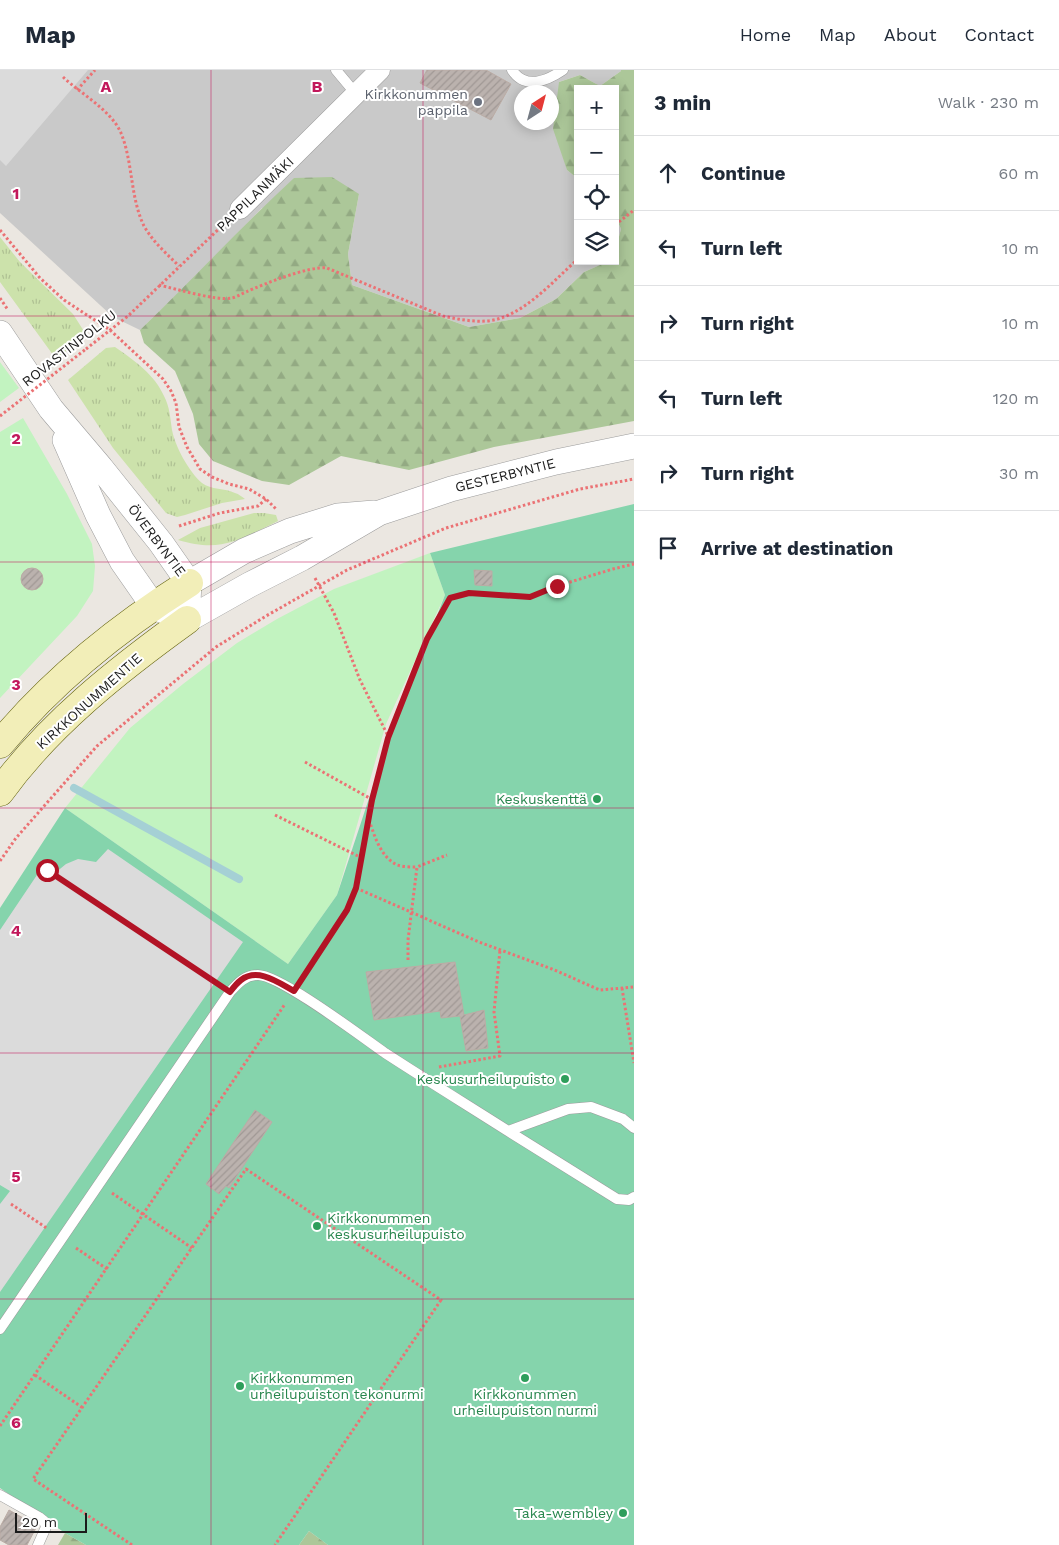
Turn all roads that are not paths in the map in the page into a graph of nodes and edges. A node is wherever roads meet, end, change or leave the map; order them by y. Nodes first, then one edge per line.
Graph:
1 (336, 70) edge
2 (380, 70) edge
3 (512, 70) edge
4 (563, 70) edge
5 (356, 94) junction
6 (240, 209) road end
7 (6, 323) edge
8 (51, 409) junction
9 (634, 446) edge
10 (379, 513) junction
11 (189, 583) junction
12 (154, 607) junction
13 (186, 620) junction
14 (0, 744) edge
15 (0, 792) edge
16 (634, 1128) edge
17 (508, 1131) junction
18 (634, 1197) edge
19 (0, 1329) edge
20 (0, 1495) edge
21 (38, 1545) edge

1 - 5 lane
2 - 5 street, PAPPILANMÄKI
3 - 4 lane
5 - 6 street, PAPPILANMÄKI
7 - 8 street, ÖVERBYNTIE
8 - 11 street, ÖVERBYNTIE
8 - 12 street, ÖVERBYNTIE
9 - 10 street, GESTERBYNTIE
10 - 11 street, GESTERBYNTIE
10 - 13 street, GESTERBYNTIE
11 - 12 main road, GESTERBYNTIE
11 - 13 street, ÖVERBYNTIE
12 - 13 street
12 - 14 main road
13 - 15 main road, KIRKKONUMMENTIE
16 - 17 lane
17 - 18 lane
17 - 19 lane
20 - 21 lane

